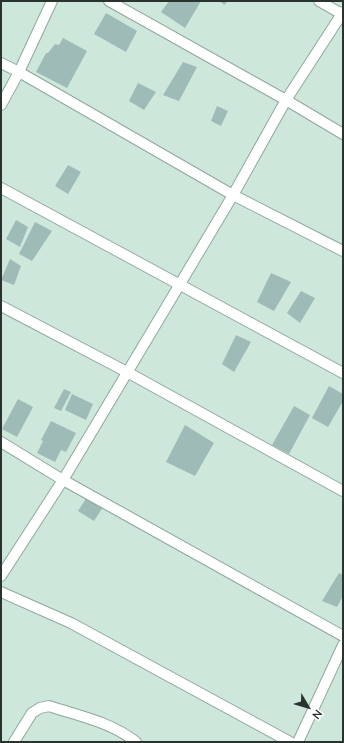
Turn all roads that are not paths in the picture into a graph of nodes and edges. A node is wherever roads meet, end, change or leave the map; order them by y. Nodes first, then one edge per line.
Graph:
1 (52, 1) edge
2 (109, 1) edge
3 (319, 1) edge
4 (342, 13) edge
5 (1, 63) edge
6 (19, 72) junction
7 (286, 100) junction
8 (1, 105) edge
9 (343, 134) edge
10 (1, 188) edge
11 (233, 195) junction
12 (343, 251) edge
13 (180, 284) junction
14 (1, 306) edge
15 (127, 372) junction
16 (343, 373) edge
17 (1, 442) edge
18 (62, 480) junction
19 (343, 491) edge
20 (1, 576) edge
21 (1, 592) edge
22 (343, 636) edge
23 (343, 645) edge
24 (14, 742) edge
25 (136, 742) edge
26 (290, 742) edge
27 (298, 742) edge

1 - 6 street
2 - 7 street
3 - 4 street
4 - 7 street
5 - 6 street
6 - 8 street
6 - 11 street
7 - 9 street
7 - 11 street
10 - 13 street
11 - 12 street
11 - 13 street
13 - 15 street
13 - 16 street
14 - 15 street
15 - 18 street
15 - 19 street
17 - 18 street
18 - 20 street
18 - 22 street
21 - 26 street
23 - 27 street
24 - 25 street

